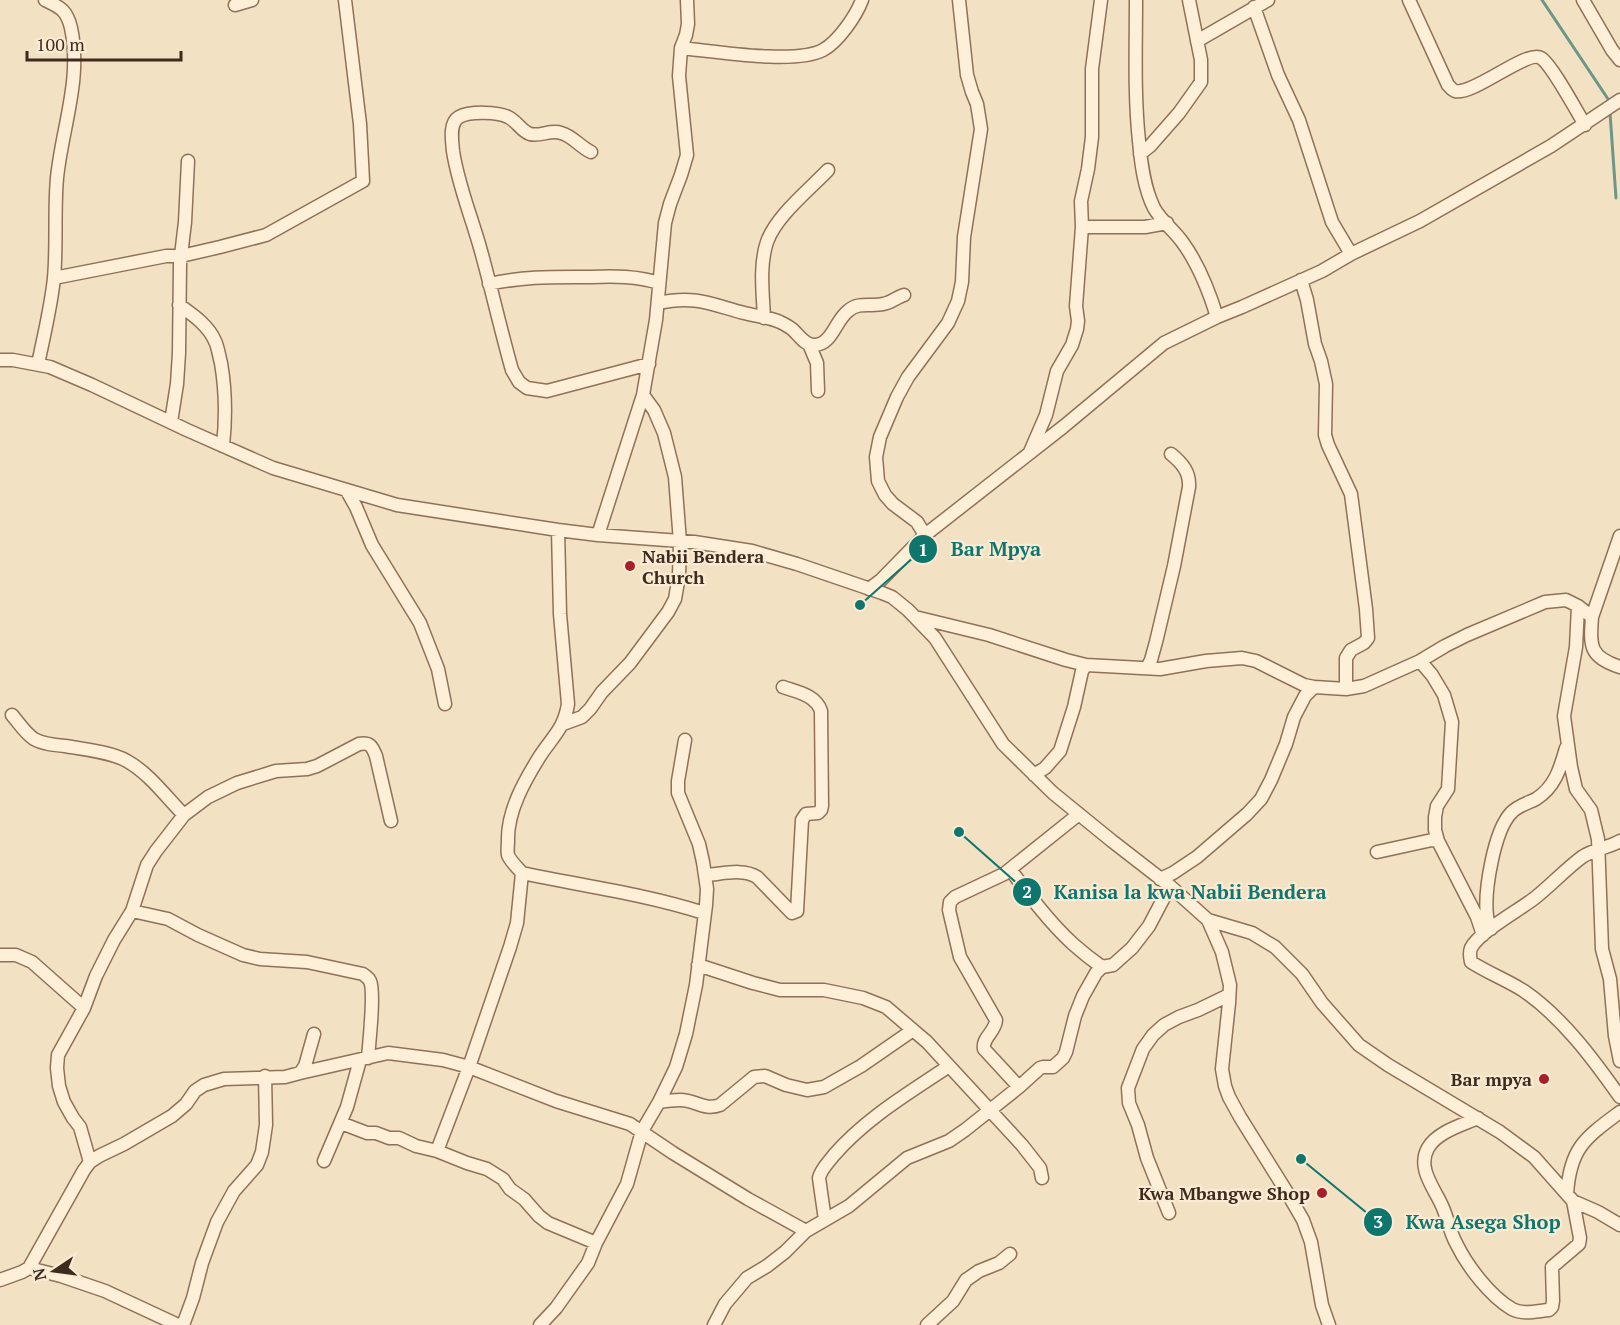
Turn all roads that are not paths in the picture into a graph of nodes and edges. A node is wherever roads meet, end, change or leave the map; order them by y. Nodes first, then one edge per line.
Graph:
1 (45, 0) edge
2 (252, 0) edge
3 (345, 0) edge
4 (687, 0) edge
5 (862, 0) edge
6 (959, 0) edge
7 (1101, 0) edge
8 (1136, 0) edge
9 (1189, 0) edge
10 (1268, 0) edge
11 (1409, 0) edge
12 (1583, 0) edge
13 (63, 4) edge
14 (235, 5) dead end
15 (1254, 7) junction
16 (1197, 41) junction
17 (681, 48) junction
18 (1620, 60) edge
19 (1620, 100) edge
20 (1585, 125) junction
21 (591, 152) dead end
22 (1140, 154) junction
23 (188, 161) dead end
24 (828, 170) dead end
25 (1167, 223) junction
26 (1082, 227) junction
27 (1351, 254) junction
28 (181, 256) junction
29 (54, 278) junction
30 (1301, 280) junction
31 (659, 283) junction
32 (489, 284) junction
33 (904, 295) dead end
34 (658, 303) junction
35 (179, 305) junction
36 (1217, 317) junction
37 (764, 318) junction
38 (809, 344) junction
39 (0, 360) edge
40 (38, 364) junction
41 (649, 364) junction
42 (818, 391) dead end
43 (643, 395) junction
44 (171, 422) junction
45 (223, 446) junction
46 (1030, 453) junction
47 (1171, 454) dead end
48 (347, 491) junction
49 (558, 530) junction
50 (598, 535) junction
51 (925, 535) junction
52 (1620, 536) edge
53 (680, 542) junction
54 (869, 589) junction
55 (1578, 606) junction
56 (914, 616) junction
57 (1592, 617) junction
58 (1420, 661) junction
59 (1086, 665) junction
60 (1620, 667) edge
61 (1147, 668) junction
62 (783, 687) dead end
63 (1314, 687) junction
64 (1346, 689) junction
65 (445, 704) dead end
66 (12, 715) dead end
67 (563, 723) junction
68 (685, 740) dead end
69 (1568, 741) junction
70 (1034, 775) junction
71 (1079, 814) junction
72 (184, 815) junction
73 (392, 821) dead end
74 (1438, 841) junction
75 (1620, 841) edge
76 (1597, 849) junction
77 (1377, 852) dead end
78 (1010, 868) junction
79 (522, 873) junction
80 (706, 875) junction
81 (1165, 883) junction
82 (132, 911) junction
83 (705, 913) junction
84 (1208, 920) junction
85 (1487, 932) junction
86 (0, 955) edge
87 (698, 965) junction
88 (1102, 967) junction
89 (1229, 995) junction
90 (84, 1008) junction
91 (913, 1030) junction
92 (314, 1034) dead end
93 (364, 1059) junction
94 (1620, 1061) edge
95 (949, 1066) junction
96 (469, 1067) junction
97 (300, 1073) junction
98 (265, 1076) junction
99 (1019, 1087) junction
100 (1620, 1097) edge
101 (659, 1102) junction
102 (990, 1111) junction
103 (1620, 1112) edge
104 (1478, 1118) junction
105 (341, 1123) junction
106 (642, 1131) junction
107 (437, 1151) junction
108 (324, 1161) dead end
109 (90, 1162) junction
110 (1042, 1178) dead end
111 (1570, 1197) junction
112 (1169, 1213) dead end
113 (825, 1220) junction
114 (1620, 1225) edge
115 (806, 1231) junction
116 (596, 1243) junction
117 (1010, 1254) dead end
118 (29, 1268) junction
119 (0, 1280) edge
120 (178, 1325) edge
121 (183, 1325) edge
122 (540, 1325) edge
123 (714, 1325) edge
124 (927, 1325) edge
125 (1329, 1325) edge

1 - 13 street
2 - 14 street
3 - 28 street
4 - 17 street
5 - 17 street
6 - 51 street
7 - 26 street
8 - 22 street
9 - 16 street
10 - 15 street
11 - 20 street
12 - 18 street
13 - 29 street
15 - 16 street
15 - 27 street
16 - 22 street
17 - 31 street
19 - 20 street
20 - 27 street
21 - 32 street
22 - 25 street
23 - 28 street
24 - 37 street
25 - 26 street
25 - 36 street
26 - 46 street
27 - 30 street
28 - 29 street
28 - 35 street
29 - 40 street
30 - 36 street
30 - 64 street
31 - 32 street
31 - 34 street
32 - 41 street
33 - 38 street
34 - 37 street
34 - 41 street
35 - 44 street
35 - 45 street
36 - 46 street
37 - 38 street
38 - 42 street
39 - 40 street
40 - 44 street
41 - 43 street
43 - 50 street
43 - 53 street
44 - 45 street
45 - 48 street
46 - 51 street
47 - 61 street
48 - 49 street
48 - 65 street
49 - 50 street
49 - 67 street
50 - 53 street
51 - 54 street
52 - 57 street
53 - 54 street
53 - 67 street
54 - 56 street
55 - 57 street
55 - 58 street
55 - 69 street
56 - 59 street
56 - 70 street
57 - 60 street
58 - 64 street
58 - 74 street
59 - 61 street
59 - 70 street
61 - 63 street
62 - 80 street
63 - 64 street
63 - 81 street
66 - 72 street
67 - 79 street
68 - 80 street
69 - 76 street
69 - 85 street
70 - 71 street
71 - 78 street
71 - 81 street
72 - 73 street
72 - 82 street
74 - 77 street
74 - 85 street
75 - 76 street
76 - 85 street
76 - 94 street
78 - 88 street
78 - 99 street
79 - 83 street
79 - 96 street
80 - 83 street
81 - 84 street
81 - 88 street
82 - 90 street
82 - 93 street
83 - 87 street
84 - 89 street
84 - 104 street
85 - 100 street
86 - 90 street
87 - 91 street
87 - 101 street
88 - 99 street
89 - 112 street
89 - 125 street
90 - 109 street
91 - 95 street
91 - 101 street
92 - 97 street
93 - 96 street
93 - 97 street
93 - 105 street
95 - 102 street
95 - 113 street
96 - 106 street
96 - 107 street
97 - 98 street
98 - 109 street
98 - 121 street
99 - 102 street
101 - 106 street
102 - 110 street
102 - 113 street
103 - 111 street
104 - 111 street
104 - 111 street
105 - 107 street
105 - 108 street
106 - 115 street
106 - 116 street
107 - 116 street
109 - 118 street
111 - 114 street
113 - 115 street
115 - 123 street
116 - 122 street
117 - 124 street
118 - 119 street
118 - 120 street

